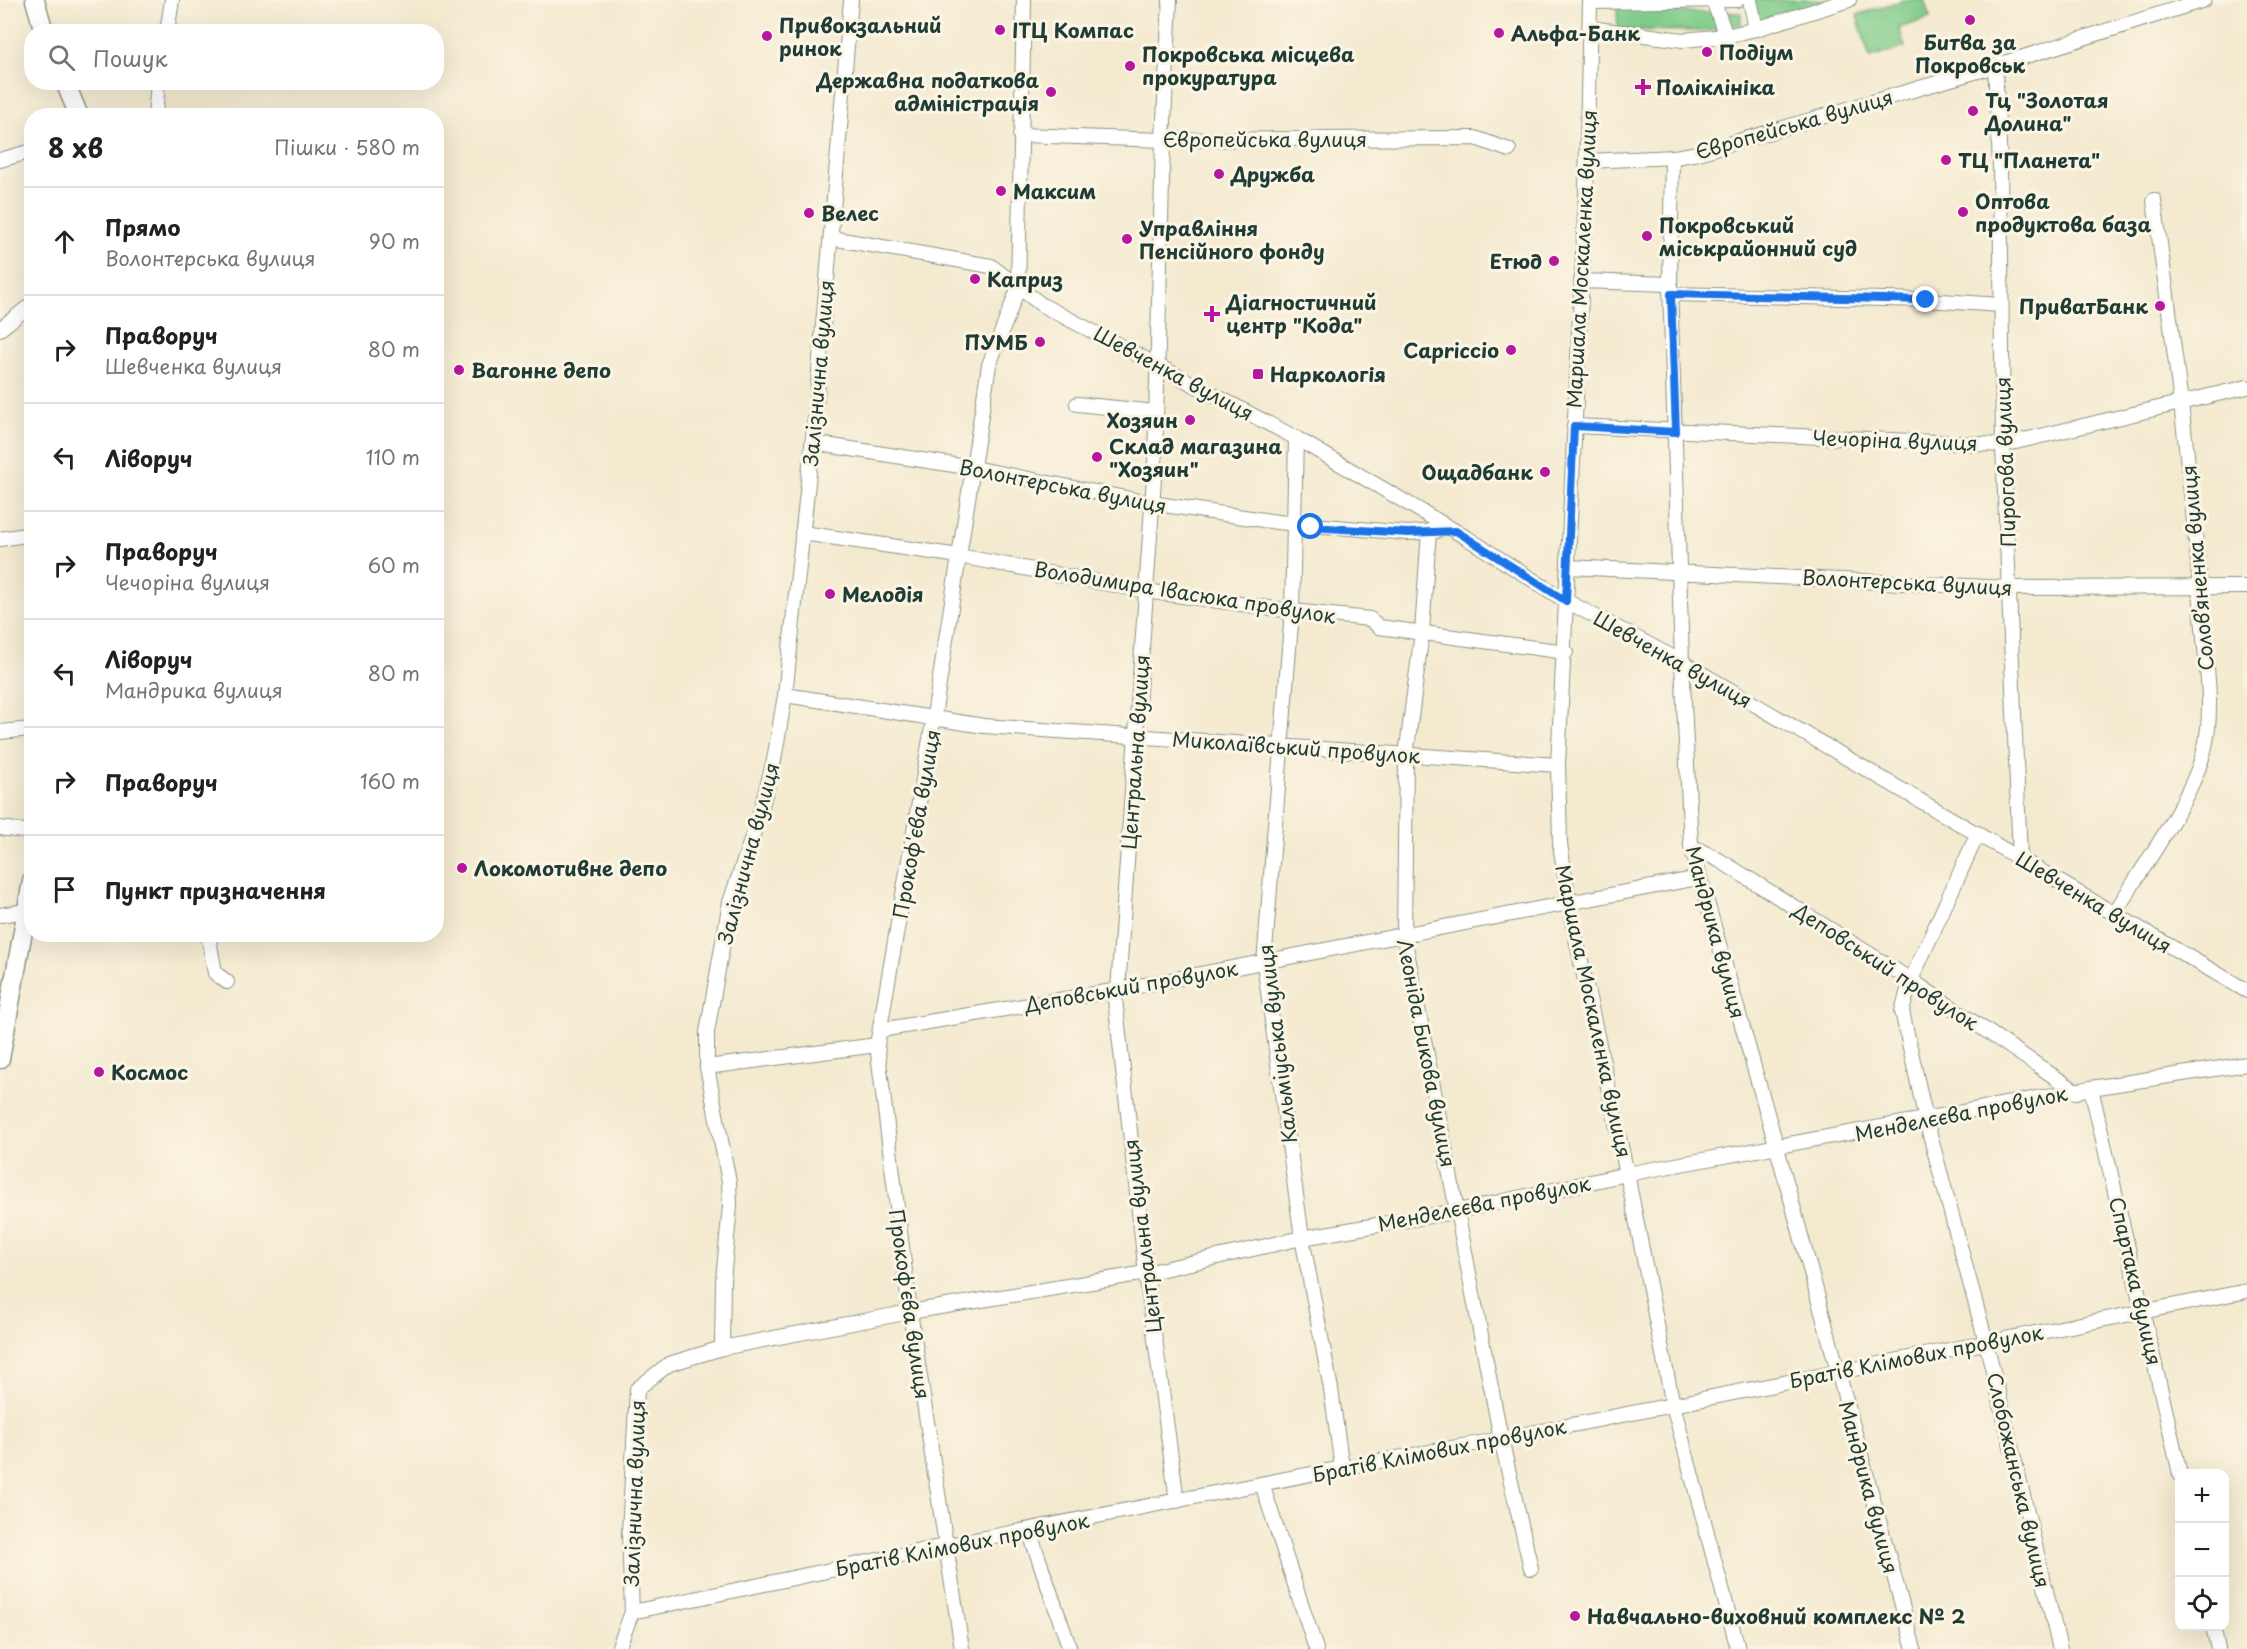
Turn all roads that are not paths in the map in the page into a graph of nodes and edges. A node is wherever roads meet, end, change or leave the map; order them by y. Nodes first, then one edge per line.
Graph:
1 (35, 0) edge
2 (172, 0) edge
3 (851, 0) edge
4 (1024, 0) edge
5 (1170, 0) edge
6 (1737, 0) edge
7 (1750, 0) edge
8 (1849, 0) edge
9 (2204, 0) edge
10 (1590, 1) edge
11 (1713, 1) edge
12 (42, 24) edge
13 (168, 24) edge
14 (1589, 28) junction
15 (1756, 29) junction
16 (1726, 36) junction
17 (1995, 66) junction
18 (68, 90) edge
19 (157, 90) edge
20 (76, 108) edge
21 (156, 108) edge
22 (1020, 135) junction
23 (1163, 140) junction
24 (1509, 150) dead end
25 (24, 153) edge
26 (1672, 157) junction
27 (0, 160) edge
28 (1587, 161) junction
29 (2154, 200) dead end
30 (831, 238) junction
31 (1581, 281) junction
32 (1018, 289) junction
33 (1671, 289) junction
34 (2001, 305) junction
35 (24, 310) edge
36 (0, 329) edge
37 (1156, 362) junction
38 (2247, 387) edge
39 (2181, 402) junction
40 (1077, 404) dead end
41 (1156, 412) junction
42 (1574, 426) junction
43 (1676, 432) junction
44 (1296, 438) junction
45 (813, 443) junction
46 (2003, 444) junction
47 (973, 468) junction
48 (1151, 503) junction
49 (1292, 524) junction
50 (1428, 531) junction
51 (1456, 531) junction
52 (802, 533) junction
53 (24, 535) edge
54 (0, 539) edge
55 (959, 556) junction
56 (1568, 567) junction
57 (1680, 572) junction
58 (2247, 587) edge
59 (2008, 588) junction
60 (2200, 588) junction
61 (1146, 591) junction
62 (1566, 601) junction
63 (1292, 611) junction
64 (1422, 632) junction
65 (1566, 652) junction
66 (1682, 662) junction
67 (785, 695) junction
68 (934, 716) junction
69 (24, 730) edge
70 (0, 732) edge
71 (1137, 735) junction
72 (1282, 748) junction
73 (1406, 756) junction
74 (1558, 765) junction
75 (0, 828) edge
76 (24, 831) edge
77 (1978, 833) junction
78 (1691, 846) junction
79 (2020, 858) junction
80 (1698, 878) junction
81 (1569, 904) junction
82 (24, 911) edge
83 (2114, 914) junction
84 (0, 915) edge
85 (24, 921) edge
86 (1404, 936) junction
87 (209, 942) edge
88 (1264, 963) junction
89 (1911, 980) junction
90 (227, 982) dead end
91 (1118, 990) junction
92 (2247, 992) edge
93 (881, 1030) junction
94 (1, 1039) edge
95 (877, 1046) junction
96 (0, 1059) edge
97 (2247, 1065) edge
98 (707, 1067) junction
99 (2091, 1088) junction
100 (2077, 1092) junction
101 (1926, 1120) junction
102 (1778, 1148) junction
103 (1627, 1174) junction
104 (1458, 1211) junction
105 (1302, 1238) junction
106 (1146, 1273) junction
107 (2247, 1291) edge
108 (910, 1312) junction
109 (2144, 1313) junction
110 (1986, 1342) junction
111 (722, 1348) junction
112 (1837, 1371) junction
113 (1673, 1405) junction
114 (1501, 1439) junction
115 (1342, 1468) junction
116 (2179, 1469) edge
117 (1262, 1484) junction
118 (1177, 1501) junction
119 (1029, 1531) junction
120 (944, 1546) junction
121 (1531, 1568) dead end
122 (632, 1612) junction
123 (2214, 1631) edge
124 (618, 1649) edge
125 (962, 1649) edge
126 (1070, 1649) edge
127 (1316, 1649) edge
128 (1738, 1649) edge
129 (1914, 1649) edge
130 (2060, 1649) edge
131 (2218, 1649) edge

1 - 12 main road
2 - 13 street
3 - 30 street, Залізнична вулиця
4 - 22 street, Прокоф'єва вулиця
5 - 23 street, Центральна вулиця
6 - 11 street
7 - 15 street
8 - 15 street
9 - 17 street, Європейська вулиця
10 - 11 street
10 - 14 street, Маршала Москаленка вулиця
11 - 16 street
14 - 16 street
14 - 28 street, Маршала Москаленка вулиця
15 - 16 street
17 - 26 street, Європейська вулиця
17 - 34 street, Пирогова вулиця
18 - 20 main road
19 - 21 street
22 - 23 street, Європейська вулиця
22 - 32 street, Прокоф'єва вулиця
23 - 24 street, Європейська вулиця
23 - 37 street, Центральна вулиця
25 - 27 street
26 - 28 street, Європейська вулиця
26 - 33 street, Мандрика вулиця
28 - 31 street, Маршала Москаленка вулиця
29 - 39 street, Солов’яненка вулиця
30 - 32 street, Шевченка вулиця
30 - 45 street, Залізнична вулиця
31 - 33 street
31 - 42 street, Маршала Москаленка вулиця
32 - 37 street, Шевченка вулиця
32 - 47 street, Прокоф'єва вулиця
33 - 34 street
33 - 43 street, Мандрика вулиця
34 - 46 street, Пирогова вулиця
35 - 36 street
37 - 41 street, Центральна вулиця
37 - 44 street, Шевченка вулиця
38 - 39 street, Чечоріна вулиця
39 - 46 street, Чечоріна вулиця
39 - 60 street, Солов’яненка вулиця
40 - 41 street
41 - 48 street, Центральна вулиця
42 - 43 street, Чечоріна вулиця
42 - 56 street, Маршала Москаленка вулиця
43 - 46 street, Чечоріна вулиця
43 - 57 street, Мандрика вулиця
44 - 49 street, Кальміуська вулиця
44 - 51 street, Шевченка вулиця
45 - 47 street, Волонтерська вулиця
45 - 52 street, Залізнична вулиця
46 - 59 street, Пирогова вулиця
47 - 48 street, Волонтерська вулиця
47 - 55 street, Прокоф'єва вулиця
48 - 49 street, Волонтерська вулиця
48 - 61 street, Центральна вулиця
49 - 50 street, Волонтерська вулиця
49 - 63 street, Кальміуська вулиця
50 - 51 street, Волонтерська вулиця
50 - 64 street, Леоніда Бикова вулиця
51 - 62 street, Шевченка вулиця
52 - 55 street, Володимира Івасюка провулок
52 - 67 street, Залізнична вулиця
53 - 54 street
55 - 61 street, Володимира Івасюка провулок
55 - 68 street, Прокоф'єва вулиця
56 - 57 street, Волонтерська вулиця
56 - 62 street, Маршала Москаленка вулиця
57 - 59 street, Волонтерська вулиця
57 - 66 street, Мандрика вулиця
58 - 60 street, Волонтерська вулиця
59 - 60 street, Волонтерська вулиця
59 - 79 street, Пирогова вулиця
60 - 83 street, Солов’яненка вулиця
61 - 63 street, Володимира Івасюка провулок
61 - 71 street, Центральна вулиця
62 - 65 street, Маршала Москаленка вулиця
62 - 66 street, Шевченка вулиця
63 - 64 street, Володимира Івасюка провулок
63 - 72 street, Кальміуська вулиця
64 - 65 street, Володимира Івасюка провулок
64 - 73 street, Леоніда Бикова вулиця
65 - 74 street, Маршала Москаленка вулиця
66 - 77 street, Шевченка вулиця
66 - 78 street, Мандрика вулиця
67 - 68 street, Миколаївський провулок
67 - 98 street, Залізнична вулиця
68 - 71 street, Миколаївський провулок
68 - 93 street, Прокоф'єва вулиця
69 - 70 street
71 - 72 street, Миколаївський провулок
71 - 91 street, Центральна вулиця
72 - 73 street, Миколаївський провулок
72 - 88 street, Кальміуська вулиця
73 - 74 street, Миколаївський провулок
73 - 86 street, Леоніда Бикова вулиця
74 - 81 street, Маршала Москаленка вулиця
75 - 76 street
77 - 79 street, Шевченка вулиця
77 - 89 street, Слобожанська вулиця
78 - 80 street, Мандрика вулиця
78 - 89 street, Деповський провулок
79 - 83 street, Шевченка вулиця
80 - 81 street, Деповський провулок
80 - 102 street, Мандрика вулиця
81 - 86 street, Деповський провулок
81 - 103 street, Маршала Москаленка вулиця
82 - 84 street
83 - 92 street, Шевченка вулиця
85 - 94 main road
86 - 88 street, Деповський провулок
86 - 104 street, Леоніда Бикова вулиця
87 - 90 street
88 - 91 street, Деповський провулок
88 - 105 street, Кальміуська вулиця
89 - 100 street, Деповський провулок
89 - 101 street, Слобожанська вулиця
91 - 93 street, Деповський провулок
91 - 106 street, Центральна вулиця
93 - 95 street, Прокоф'єва вулиця
94 - 96 main road
95 - 98 street
95 - 108 street, Прокоф'єва вулиця
97 - 99 street, Менделєєва провулок
98 - 111 street, Залізнична вулиця
99 - 100 street, Менделєєва провулок
99 - 109 street, Спартака вулиця
100 - 101 street, Менделєєва провулок
101 - 102 street, Менделєєва провулок
101 - 110 street, Слобожанська вулиця
102 - 103 street, Менделєєва провулок
102 - 112 street, Мандрика вулиця
103 - 104 street, Менделєєва провулок
103 - 113 street, Маршала Москаленка вулиця
104 - 105 street, Менделєєва провулок
104 - 114 street, Леоніда Бикова вулиця
105 - 106 street, Менделєєва провулок
105 - 115 street, Кальміуська вулиця
106 - 108 street, Менделєєва провулок
106 - 118 street, Центральна вулиця
107 - 109 street, Братів Клімових провулок
108 - 111 street, Менделєєва провулок
108 - 120 street, Прокоф'єва вулиця
109 - 110 street, Братів Клімових провулок
109 - 116 street, Спартака вулиця
110 - 112 street, Братів Клімових провулок
110 - 130 street, Слобожанська вулиця
111 - 122 street, Залізнична вулиця
112 - 113 street, Братів Клімових провулок
112 - 129 street, Мандрика вулиця
113 - 114 street, Братів Клімових провулок
113 - 128 street, Маршала Москаленка вулиця
114 - 115 street, Братів Клімових провулок
114 - 121 street, Леоніда Бикова вулиця
115 - 117 street, Братів Клімових провулок
117 - 118 street, Братів Клімових провулок
117 - 127 street
118 - 119 street, Братів Клімових провулок
119 - 120 street, Братів Клімових провулок
119 - 126 street
120 - 122 street, Братів Клімових провулок
120 - 125 street, Прокоф'єва вулиця
122 - 124 street, Залізнична вулиця
123 - 131 street

